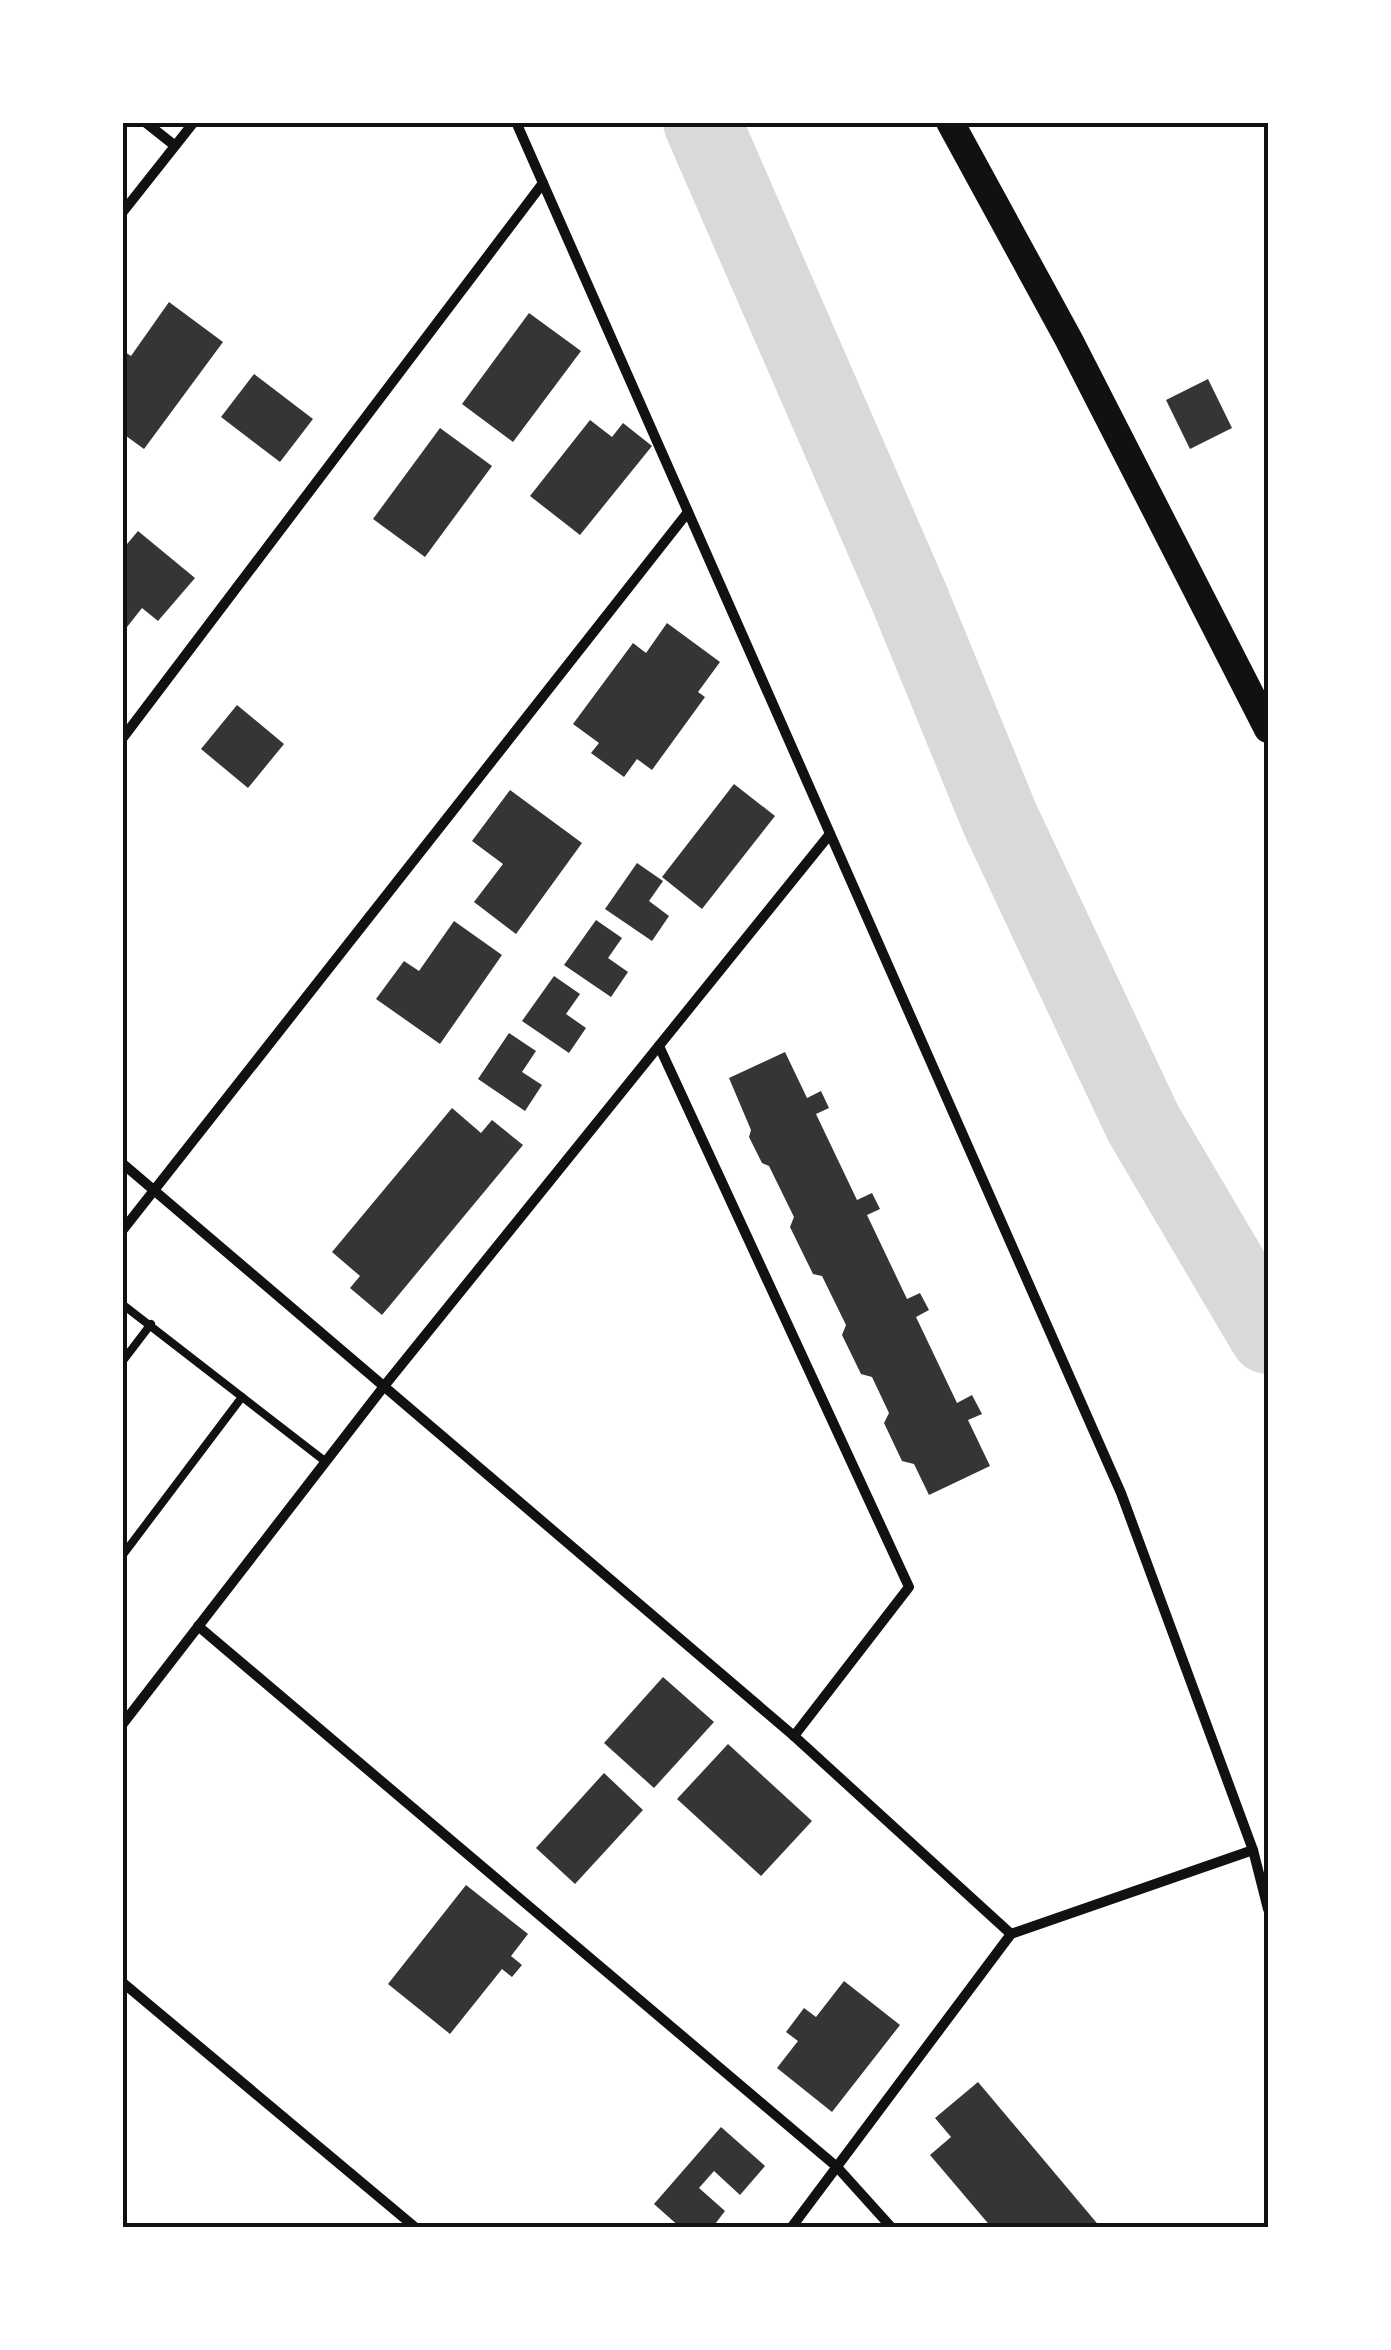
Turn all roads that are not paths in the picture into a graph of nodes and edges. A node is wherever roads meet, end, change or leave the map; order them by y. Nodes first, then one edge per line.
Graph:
1 (145, 122) edge
2 (194, 122) edge
3 (516, 122) edge
4 (950, 122) edge
5 (174, 145) junction
6 (543, 183) junction
7 (122, 213) edge
8 (688, 512) junction
9 (1268, 728) edge
10 (122, 740) edge
11 (830, 834) junction
12 (659, 1046) junction
13 (122, 1163) edge
14 (154, 1191) junction
15 (122, 1231) edge
16 (122, 1304) edge
17 (151, 1324) junction
18 (122, 1362) edge
19 (385, 1385) junction
20 (242, 1397) junction
21 (326, 1462) junction
22 (122, 1556) edge
23 (198, 1626) junction
24 (122, 1726) edge
25 (794, 1736) junction
26 (1253, 1850) junction
27 (1268, 1909) edge
28 (1011, 1934) junction
29 (122, 1982) edge
30 (837, 2167) junction
31 (416, 2228) edge
32 (791, 2228) edge
33 (892, 2228) edge

1 - 5 street
2 - 5 street
3 - 6 street
4 - 9 highway
5 - 7 street
6 - 8 street
6 - 10 street
8 - 11 street
8 - 14 street
11 - 12 street
11 - 26 street
12 - 19 street
12 - 25 street
13 - 14 street
14 - 15 street
14 - 19 street
16 - 17 lane
17 - 18 lane
17 - 20 lane
19 - 21 street
19 - 25 street
20 - 21 lane
20 - 22 lane
21 - 23 street
23 - 24 street
23 - 30 street
25 - 28 street
26 - 27 street
26 - 28 street
28 - 30 street
29 - 31 street
30 - 32 street
30 - 33 street

